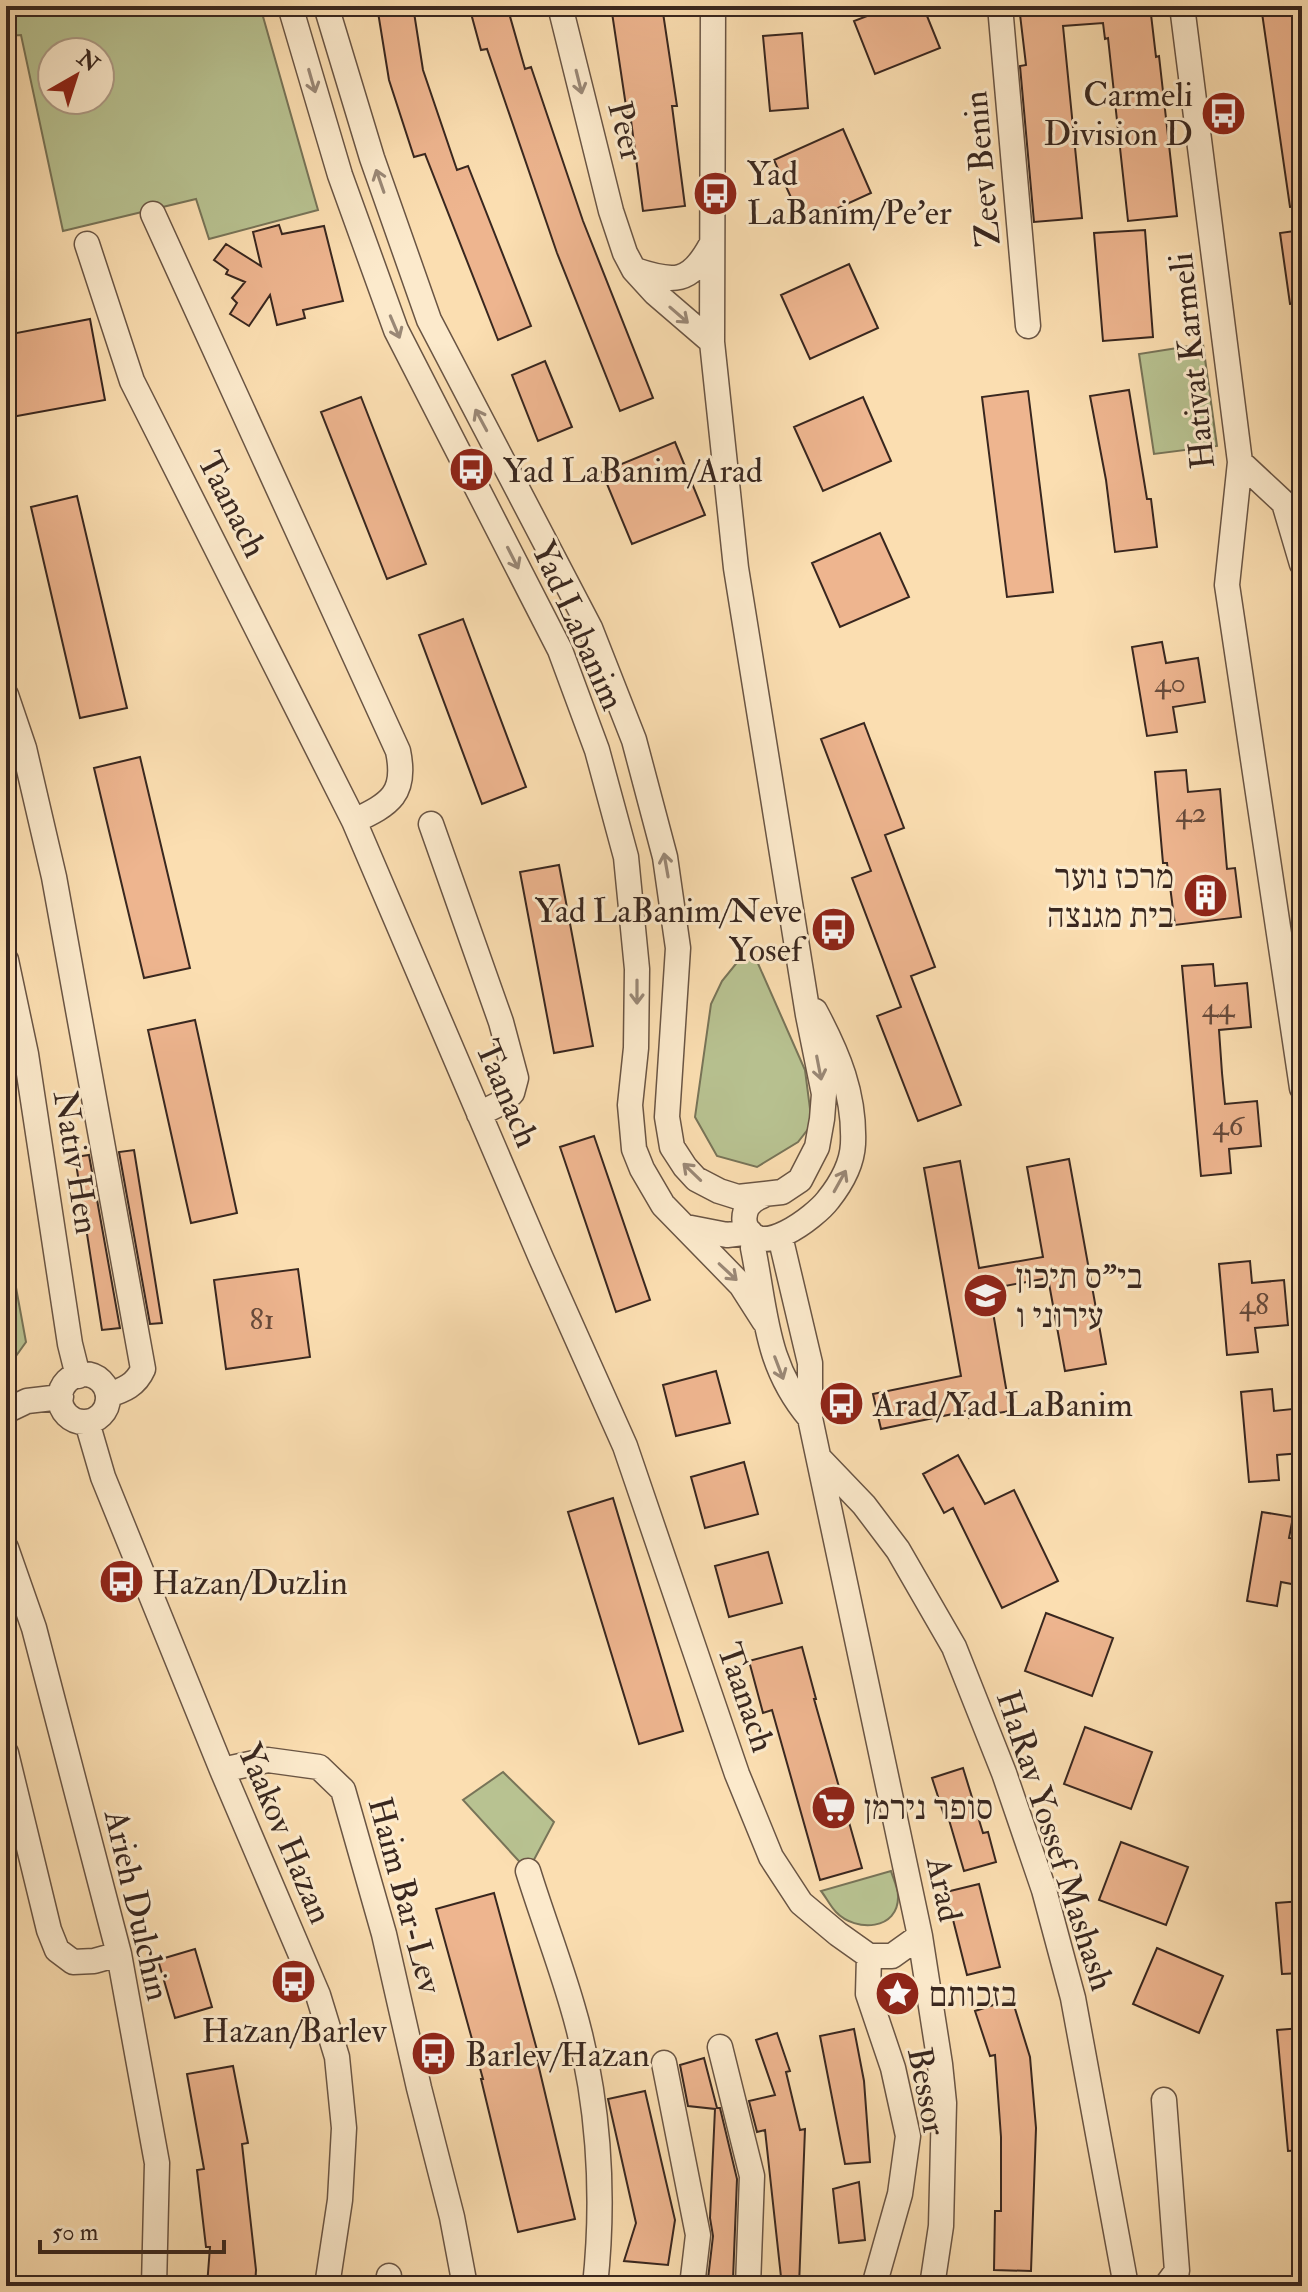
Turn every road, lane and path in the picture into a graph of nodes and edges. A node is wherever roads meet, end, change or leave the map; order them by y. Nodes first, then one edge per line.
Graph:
1 (290, 6) edge
2 (326, 6) edge
3 (560, 6) edge
4 (713, 6) edge
5 (1000, 6) edge
6 (1182, 6) edge
7 (153, 214) dead end
8 (87, 244) dead end
9 (711, 245) junction
10 (634, 270) junction
11 (1028, 326) dead end
12 (712, 342) junction
13 (1240, 462) junction
14 (1302, 564) edge
15 (6, 695) edge
16 (354, 821) junction
17 (431, 824) dead end
18 (6, 960) edge
19 (805, 991) junction
20 (1302, 1088) edge
21 (479, 1114) junction
22 (766, 1195) junction
23 (686, 1227) junction
24 (767, 1235) junction
25 (764, 1321) junction
26 (78, 1376) junction
27 (108, 1395) junction
28 (61, 1397) junction
29 (6, 1411) edge
30 (810, 1418) junction
31 (87, 1422) junction
32 (819, 1458) junction
33 (6, 1548) edge
34 (6, 1753) edge
35 (222, 1770) junction
36 (528, 1871) dead end
37 (920, 1936) junction
38 (119, 1954) junction
39 (869, 1956) junction
40 (720, 2047) dead end
41 (664, 2063) dead end
42 (1164, 2100) dead end
43 (154, 2286) edge
44 (327, 2286) edge
45 (465, 2286) edge
46 (595, 2286) edge
47 (692, 2286) edge
48 (748, 2286) edge
49 (874, 2286) edge
50 (932, 2286) edge
51 (1126, 2286) edge
52 (1166, 2286) edge

1 -> 23 street, Yad Labanim
22 -> 2 street, Yad Labanim
3 -> 10 street, Peer
4 - 9 street
5 - 11 street, Zeev Benin
6 - 13 street, Hativat Karmeli
7 - 16 street
8 - 16 street, Taanach
9 - 10 street
9 - 12 street
10 -> 12 street, Peer
12 - 19 street
13 - 14 street
13 - 20 street, Hativat Karmeli
15 - 27 street
16 - 21 street, Taanach
17 - 21 street
18 - 26 street, Nativ Hen
19 -> 22 street
24 -> 19 street
21 - 39 street, Taanach
22 - 24 street
22 - 24 street
23 - 24 street
23 -> 25 street, Yad Labanim
24 - 25 street, Arad
24 - 30 street, Arad
25 -> 30 street, Arad
26 - 27 street
26 - 28 street
27 - 31 street
28 - 29 street
28 - 31 street
30 - 32 street, Arad
31 - 35 street, Yaakov Hazan
32 - 37 street, Arad
32 - 51 street, HaRav Yossef Mashash
33 - 38 street, Arieh Dulchin
34 - 38 street
35 - 44 street, Yaakov Hazan
35 - 45 street, Haim Bar-Lev
36 - 46 street
37 - 39 street
37 - 50 street, Arad
38 - 43 street, Arieh Dulchin
39 - 49 street, Bessor
40 - 48 street
41 - 47 street
42 - 52 street

